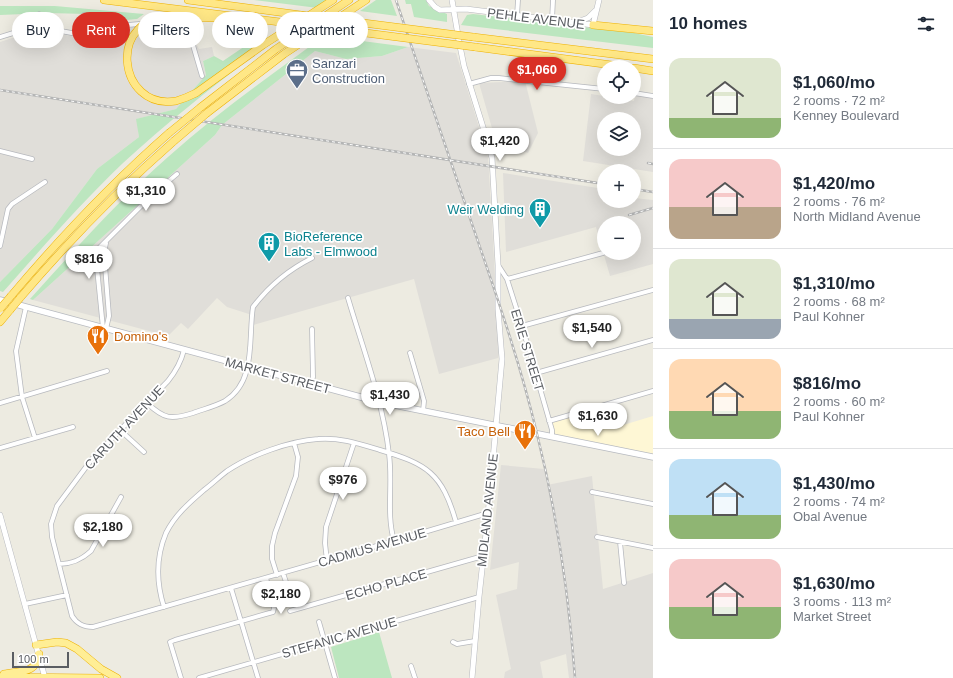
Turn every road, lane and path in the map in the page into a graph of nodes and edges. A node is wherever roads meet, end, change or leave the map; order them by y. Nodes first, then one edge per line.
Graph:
1 (104, 0) edge
2 (188, 0) edge
3 (333, 0) edge
4 (348, 0) edge
5 (366, 0) edge
6 (429, 0) edge
7 (452, 0) edge
8 (518, 0) edge
9 (553, 0) edge
10 (598, 0) edge
11 (453, 9) junction
12 (596, 10) junction
13 (212, 13) edge
14 (517, 16) junction
15 (212, 17) edge
16 (268, 20) edge
17 (552, 20) junction
18 (573, 23) junction
19 (130, 25) edge
20 (593, 25) junction
21 (12, 33) edge
22 (652, 34) edge
23 (0, 37) edge
24 (268, 42) edge
25 (259, 48) edge
26 (653, 59) edge
27 (597, 63) edge
28 (641, 69) edge
29 (653, 70) edge
30 (202, 76) dead end
31 (470, 84) junction
32 (597, 89) edge
33 (641, 94) edge
34 (653, 96) edge
35 (0, 151) edge
36 (32, 159) dead end
37 (177, 174) dead end
38 (45, 182) dead end
39 (107, 241) junction
40 (0, 246) edge
41 (597, 254) edge
42 (312, 258) dead end
43 (498, 265) junction
44 (507, 279) junction
45 (653, 290) edge
46 (348, 298) dead end
47 (0, 300) edge
48 (26, 307) junction
49 (0, 309) edge
50 (0, 322) edge
51 (522, 326) junction
52 (105, 328) junction
53 (312, 329) dead end
54 (653, 340) edge
55 (184, 350) junction
56 (410, 353) dead end
57 (248, 367) junction
58 (107, 371) dead end
59 (536, 373) junction
60 (311, 384) junction
61 (653, 391) edge
62 (22, 397) junction
63 (379, 402) junction
64 (0, 403) edge
65 (147, 403) junction
66 (423, 411) junction
67 (549, 421) junction
68 (496, 426) junction
69 (73, 427) dead end
70 (120, 430) junction
71 (552, 437) junction
72 (35, 438) junction
73 (354, 443) junction
74 (294, 444) junction
75 (0, 448) edge
76 (144, 452) dead end
77 (389, 453) junction
78 (653, 457) edge
79 (592, 492) dead end
80 (121, 497) dead end
81 (653, 504) edge
82 (488, 512) junction
83 (0, 515) edge
84 (456, 522) junction
85 (597, 537) dead end
86 (394, 541) junction
87 (620, 542) junction
88 (653, 548) edge
89 (483, 556) junction
90 (327, 560) junction
91 (59, 564) junction
92 (283, 573) junction
93 (277, 575) junction
94 (266, 578) junction
95 (624, 583) dead end
96 (231, 588) junction
97 (288, 591) dead end
98 (67, 595) junction
99 (478, 597) junction
100 (25, 604) junction
101 (164, 607) junction
102 (290, 611) dead end
103 (241, 621) junction
104 (319, 622) dead end
105 (325, 641) junction
106 (475, 641) junction
107 (453, 642) dead end
108 (36, 645) junction
109 (39, 654) junction
110 (254, 662) junction
111 (411, 666) dead end
112 (0, 676) edge
113 (45, 678) edge
114 (100, 678) edge
115 (117, 678) edge
116 (181, 678) edge
117 (199, 678) edge
118 (258, 678) edge
119 (335, 678) edge
120 (415, 678) edge
121 (472, 678) edge

1 - 13 highway
2 - 26 highway, bridge
3 - 24 highway, bridge
4 - 49 highway, bridge
5 - 50 highway, bridge
6 - 11 street, PEHLE AVENUE
7 - 11 street, MIDLAND AVENUE
8 - 14 street
9 - 17 street
10 - 12 street, PEHLE AVENUE
11 - 14 street, PEHLE AVENUE
11 - 31 street, MIDLAND AVENUE
12 - 18 street
12 - 20 street, PEHLE AVENUE
14 - 17 street, PEHLE AVENUE
15 - 25 highway, bridge
16 - 27 highway, bridge
17 - 18 street, PEHLE AVENUE
18 - 20 street, PEHLE AVENUE
19 - 30 street
20 - 22 highway
21 - 23 street
28 - 29 highway
31 - 32 street
31 - 43 street, MIDLAND AVENUE
33 - 34 street
35 - 36 street
37 - 39 street
38 - 40 street
39 - 52 street
39 - 52 street
41 - 44 street
42 - 57 street
43 - 44 street, ERIE STREET
43 - 68 street, MIDLAND AVENUE
44 - 51 street, ERIE STREET
45 - 51 street
46 - 63 street
47 - 48 main road, MARKET STREET
48 - 52 main road, MARKET STREET
48 - 62 street
51 - 59 street, ERIE STREET
52 - 55 main road, MARKET STREET
53 - 60 street
54 - 59 street
55 - 57 main road, MARKET STREET
55 - 65 street, CARUTH AVENUE
56 - 66 street
57 - 60 main road, MARKET STREET
57 - 65 street
58 - 62 street
59 - 67 street, ERIE STREET
60 - 63 main road, MARKET STREET
61 - 67 street
62 - 64 street
62 - 72 street
63 - 66 main road, MARKET STREET
63 - 77 street
65 - 70 street, CARUTH AVENUE
66 - 68 main road, MARKET STREET
67 - 71 street, ERIE STREET
68 - 71 main road, MARKET STREET
68 - 82 street, MIDLAND AVENUE
69 - 72 street
70 - 76 street
70 - 91 street, CARUTH AVENUE
71 - 78 main road, MARKET STREET
72 - 75 street
73 - 74 street
73 - 77 street
73 - 90 street
74 - 93 street
74 - 101 street
77 - 84 street
77 - 86 street
79 - 81 street
80 - 91 street
82 - 84 street, CADMUS AVENUE
82 - 89 street, MIDLAND AVENUE
83 - 100 street
84 - 86 street, CADMUS AVENUE
85 - 87 street
86 - 90 street, CADMUS AVENUE
87 - 88 street
87 - 95 street
89 - 99 street, MIDLAND AVENUE
89 - 102 street, ECHO PLACE
90 - 92 street, CADMUS AVENUE
91 - 98 street, CARUTH AVENUE
92 - 93 street, CADMUS AVENUE
92 - 97 street
93 - 94 street, CADMUS AVENUE
94 - 96 street, CADMUS AVENUE
94 - 103 street
96 - 101 street, CADMUS AVENUE
96 - 103 street
98 - 100 street
98 - 101 street, CADMUS AVENUE
99 - 105 street, STEFANIC AVENUE
99 - 106 street, MIDLAND AVENUE
100 - 108 street
103 - 110 street
103 - 116 street
104 - 105 street
105 - 110 street, STEFANIC AVENUE
105 - 119 street
106 - 107 street
106 - 121 street, MIDLAND AVENUE
108 - 109 street
108 - 115 highway
109 - 112 highway
109 - 113 street
110 - 117 street, STEFANIC AVENUE
110 - 118 street
111 - 120 street
112 - 113 highway
113 - 114 highway

